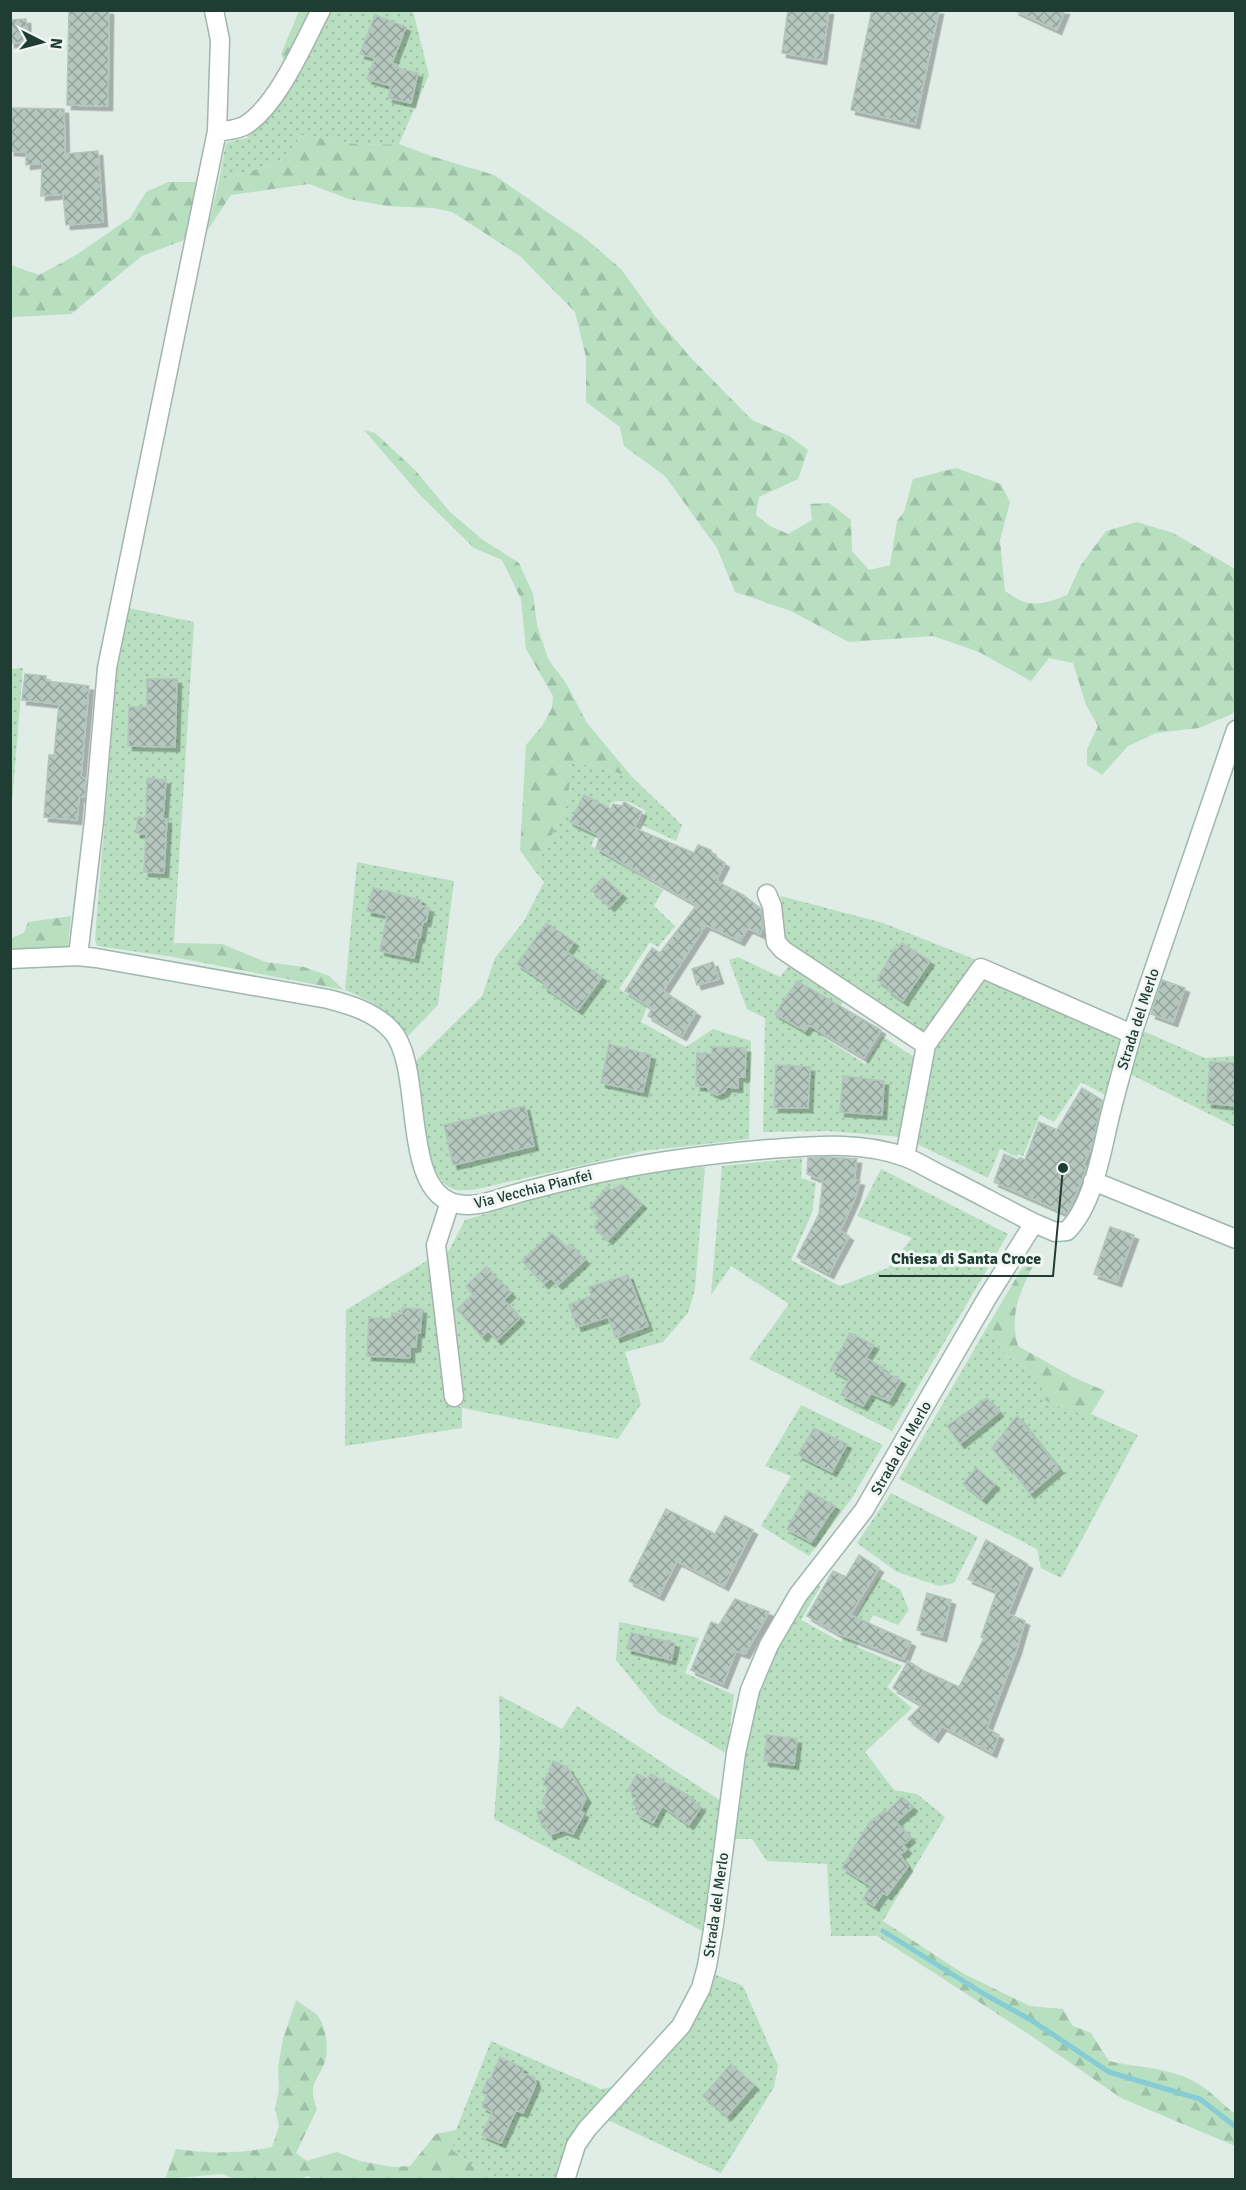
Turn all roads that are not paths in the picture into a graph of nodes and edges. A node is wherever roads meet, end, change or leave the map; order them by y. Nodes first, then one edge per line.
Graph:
1 (214, 10) edge
2 (321, 10) edge
3 (217, 131) junction
4 (1236, 730) edge
5 (767, 894) dead end
6 (78, 956) junction
7 (10, 959) edge
8 (1132, 1034) junction
9 (926, 1044) junction
10 (905, 1157) junction
11 (1094, 1181) junction
12 (450, 1202) junction
13 (1034, 1223) junction
14 (1236, 1239) edge
15 (454, 1397) dead end
16 (565, 2180) edge

1 - 3 street
2 - 3 street
3 - 6 street
4 - 8 street, Strada del Merlo
5 - 9 street
6 - 7 street
6 - 12 street
8 - 9 street
8 - 11 street, Strada del Merlo
9 - 10 street
10 - 12 street, Via Vecchia Pianfei
10 - 13 street, Via Vecchia Pianfei
11 - 13 street, Strada del Merlo
11 - 14 street
12 - 15 street
13 - 16 street, Strada del Merlo

